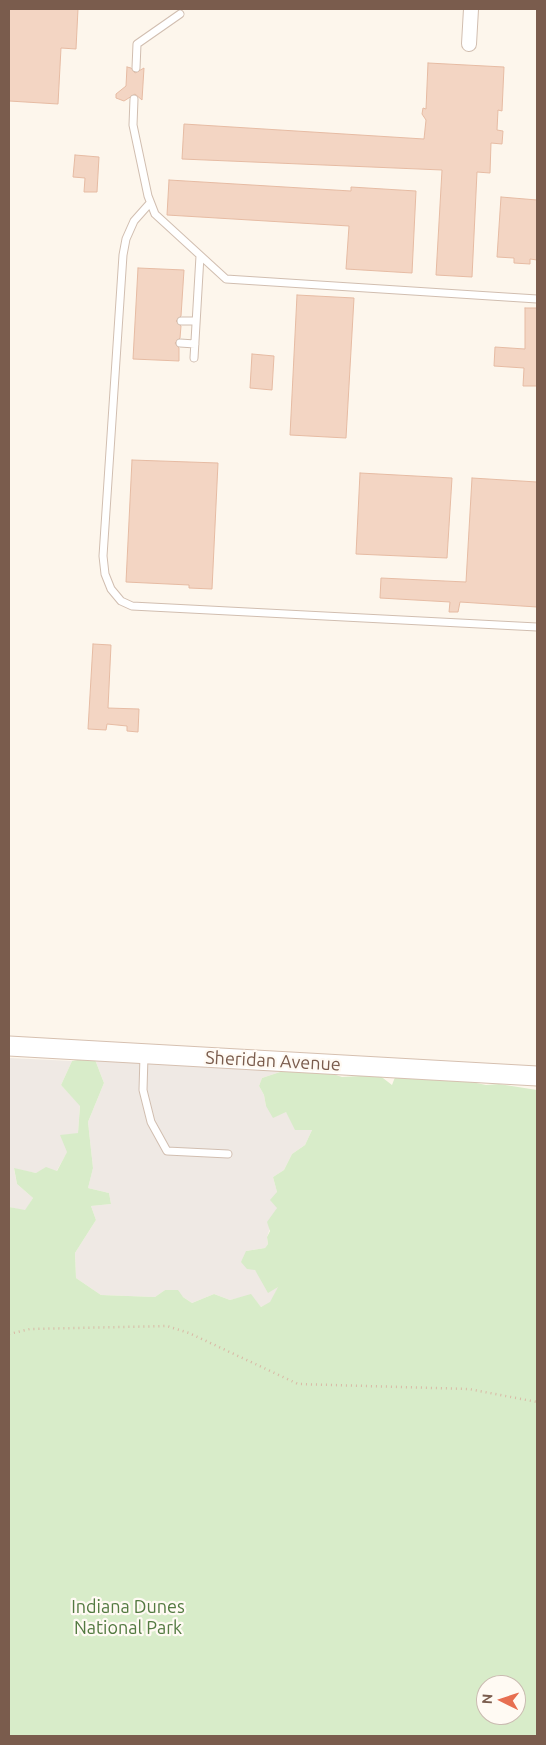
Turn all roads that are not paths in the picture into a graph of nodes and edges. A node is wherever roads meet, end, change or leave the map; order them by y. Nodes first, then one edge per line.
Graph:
1 (471, 9) edge
2 (180, 14) dead end
3 (469, 44) dead end
4 (136, 68) dead end
5 (134, 100) dead end
6 (150, 203) junction
7 (200, 256) junction
8 (537, 299) edge
9 (181, 321) dead end
10 (196, 321) junction
11 (180, 343) dead end
12 (195, 344) junction
13 (194, 358) dead end
14 (537, 627) edge
15 (9, 1046) edge
16 (144, 1054) junction
17 (537, 1076) edge
18 (228, 1154) dead end

1 - 3 street
2 - 4 lane
5 - 6 lane
6 - 7 lane
6 - 14 lane
7 - 8 lane
7 - 10 lane
9 - 10 lane
10 - 12 lane
11 - 12 lane
12 - 13 lane
15 - 16 street, Sheridan Avenue
16 - 17 street, Sheridan Avenue
16 - 18 lane

